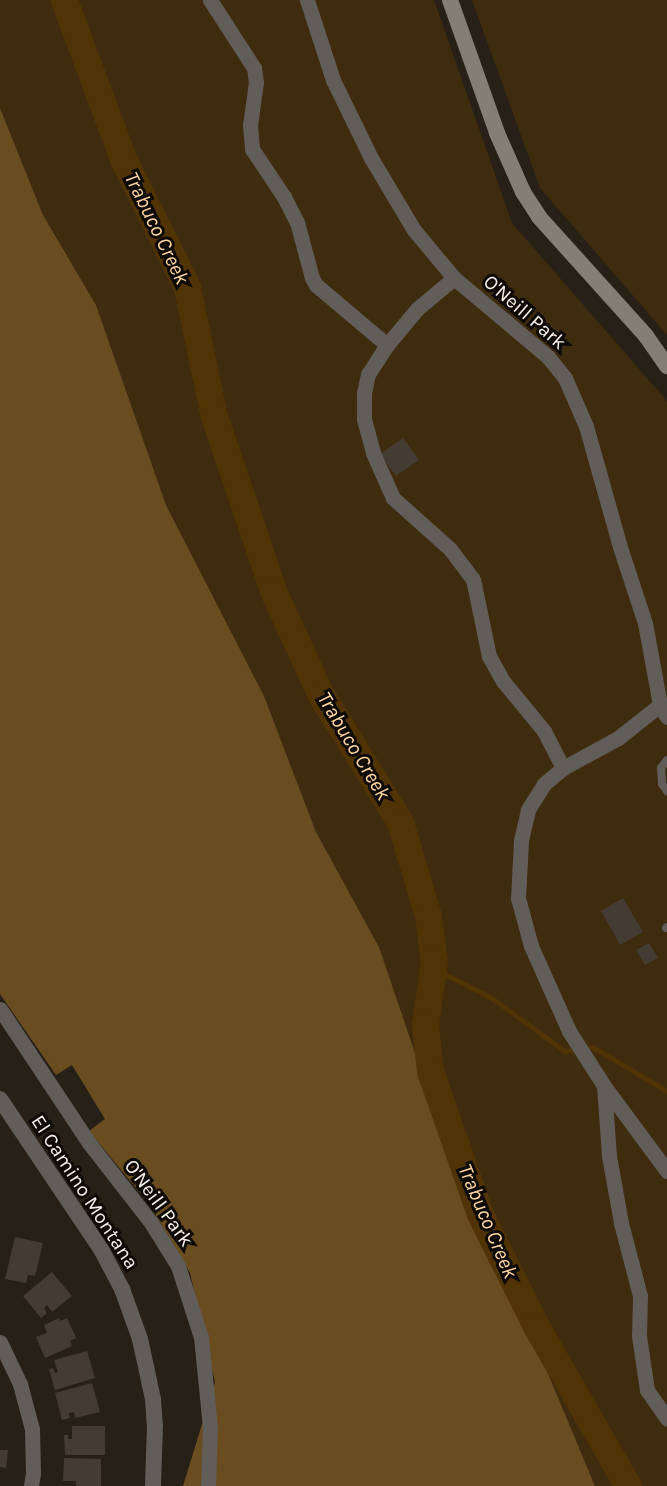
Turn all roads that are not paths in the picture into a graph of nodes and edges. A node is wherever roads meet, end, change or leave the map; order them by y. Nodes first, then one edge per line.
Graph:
1 (210, 0) edge
2 (307, 0) edge
3 (450, 0) edge
4 (454, 278) junction
5 (387, 345) junction
6 (667, 366) edge
7 (663, 711) edge
8 (667, 760) edge
9 (563, 768) junction
10 (667, 791) edge
11 (0, 1009) edge
12 (603, 1086) junction
13 (0, 1099) edge
14 (667, 1171) edge
15 (0, 1342) edge
16 (667, 1419) edge
17 (31, 1486) edge
18 (153, 1486) edge
19 (208, 1486) edge

1 - 5 street
2 - 4 street, O'Neill Park
3 - 6 main road
4 - 5 street
4 - 7 street, O'Neill Park
5 - 9 street
7 - 9 street
8 - 10 lane
9 - 12 street
11 - 19 street, O'Neill Park
12 - 14 street
12 - 16 street
13 - 18 street, El Camino Montana
15 - 17 street

